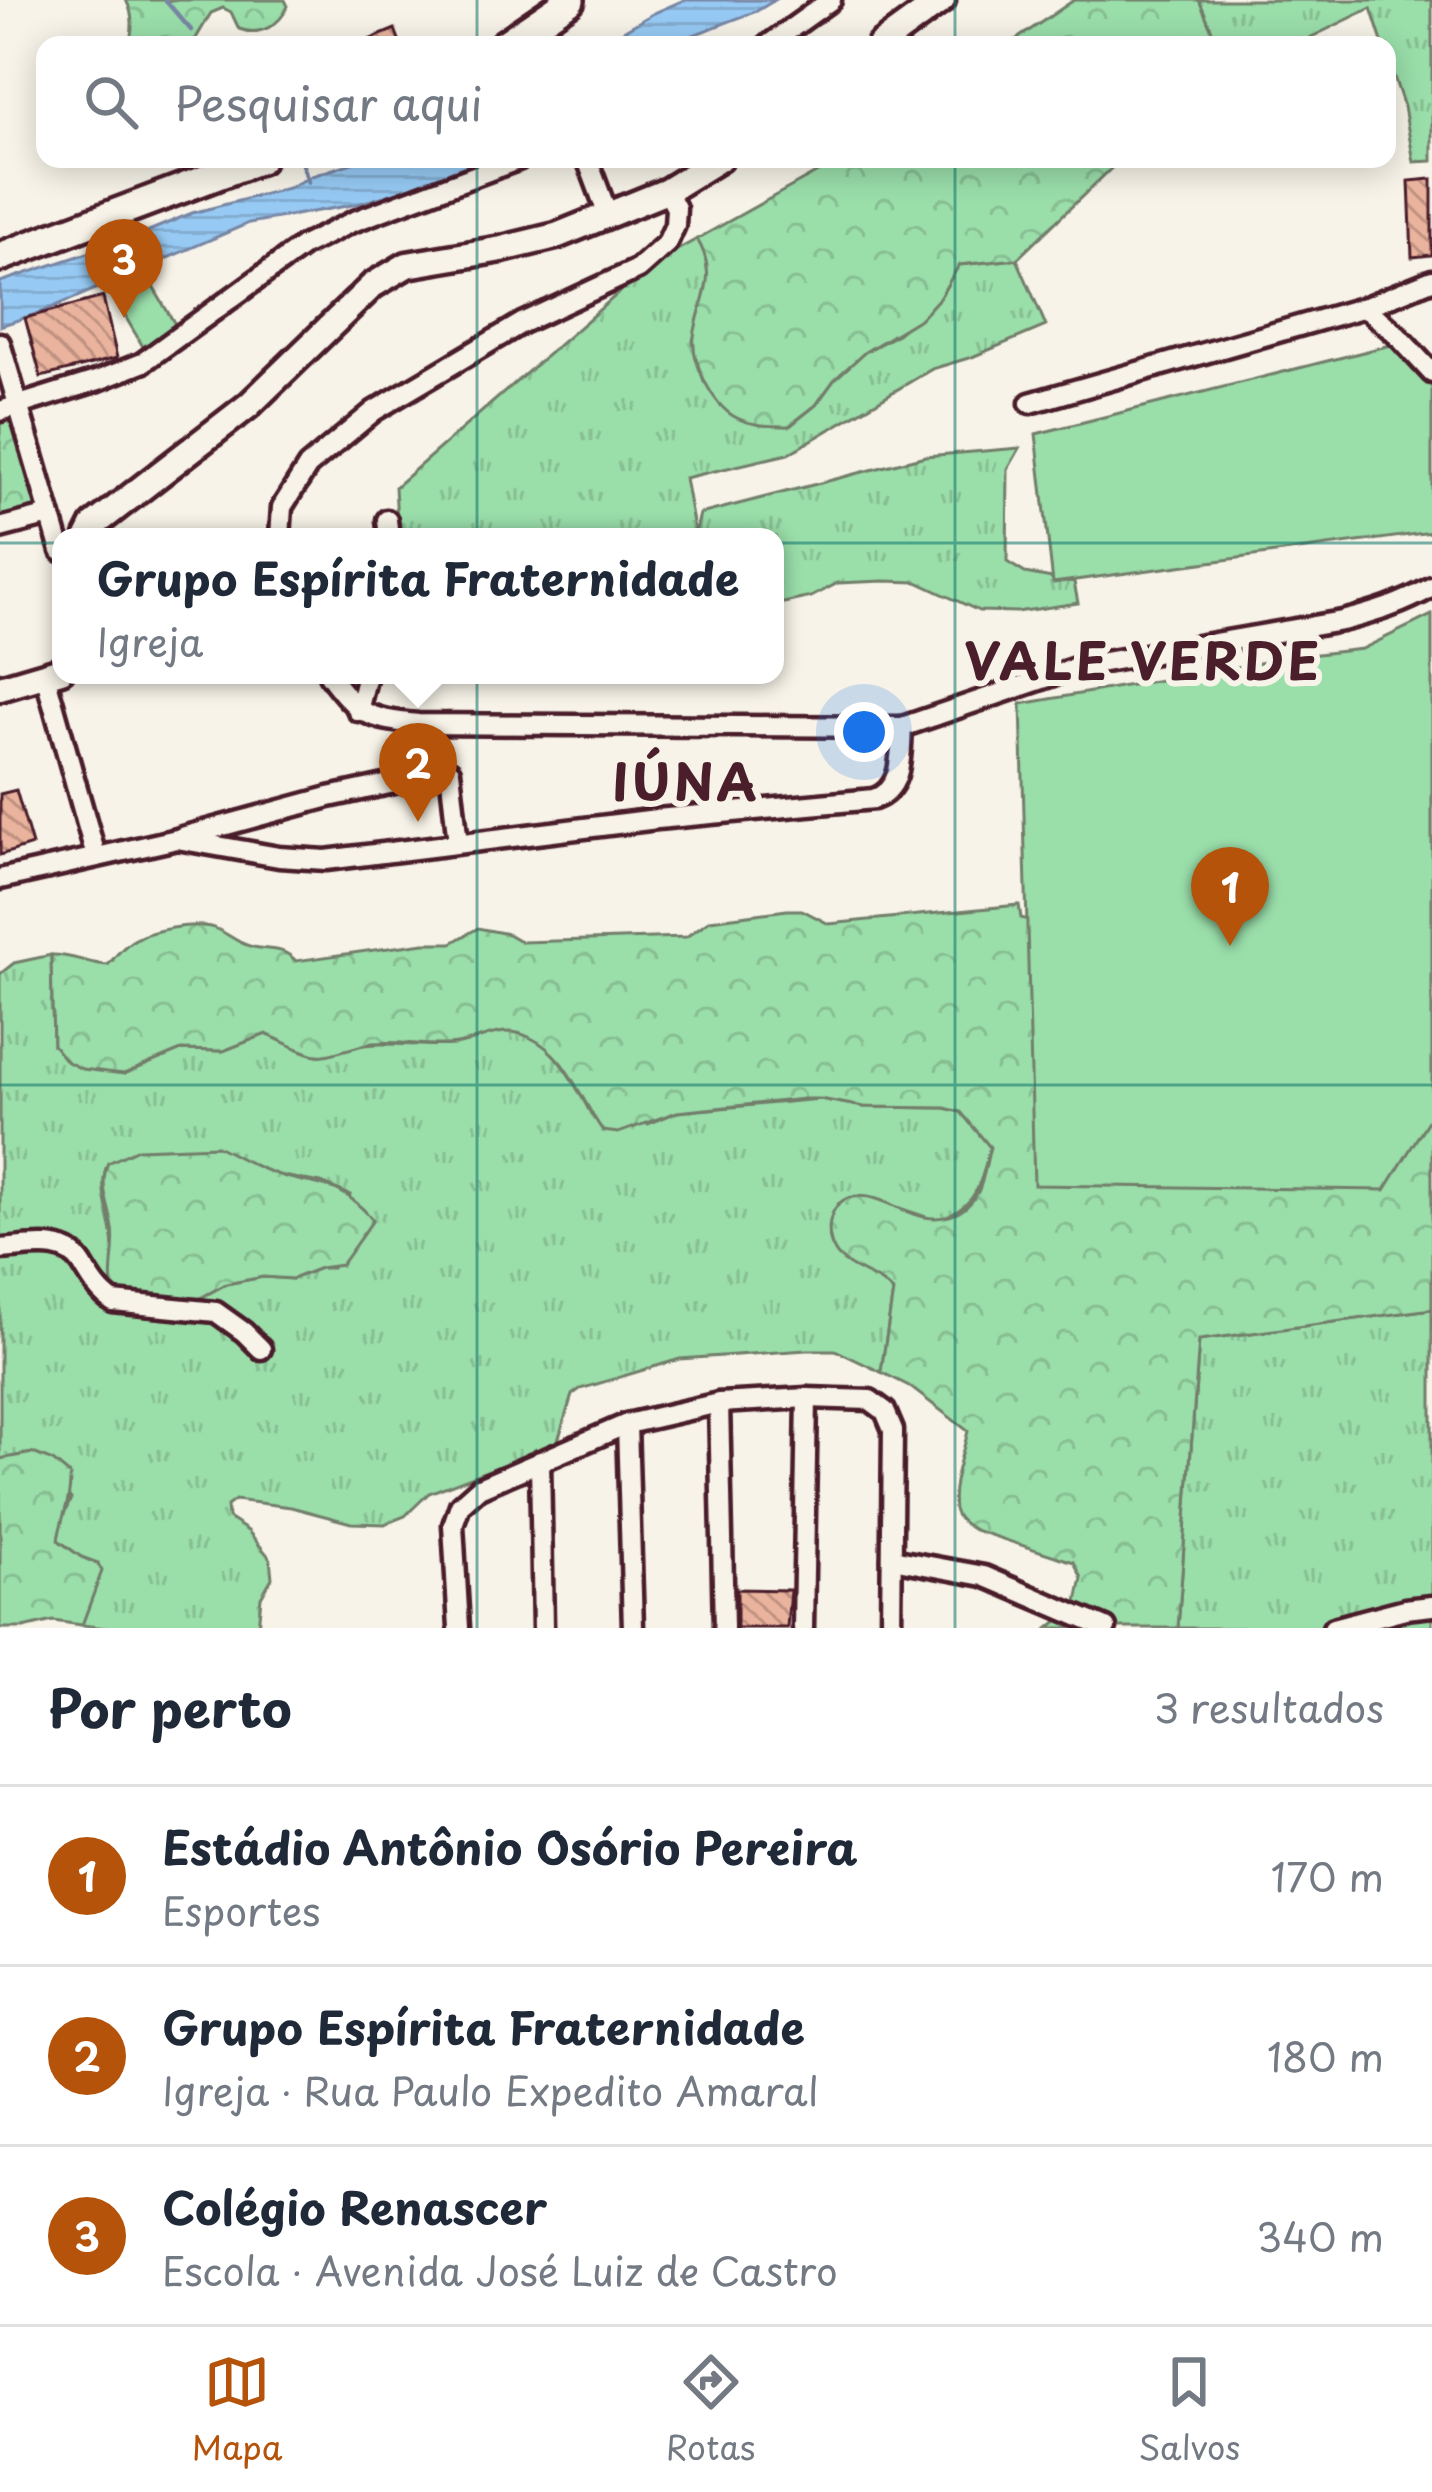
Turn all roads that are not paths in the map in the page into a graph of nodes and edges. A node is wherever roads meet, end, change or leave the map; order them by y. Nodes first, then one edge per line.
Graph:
1 (570, 0) edge
2 (831, 0) edge
3 (942, 0) edge
4 (517, 36) edge
5 (781, 36) edge
6 (892, 36) edge
7 (236, 168) edge
8 (496, 168) edge
9 (590, 168) edge
10 (704, 168) edge
11 (667, 191) junction
12 (608, 215) junction
13 (0, 256) edge
14 (1432, 280) edge
15 (1365, 307) junction
16 (0, 343) edge
17 (1432, 373) edge
18 (1030, 403) dead end
19 (9, 408) edge
20 (50, 515) junction
21 (0, 527) edge
22 (54, 528) edge
23 (92, 528) edge
24 (281, 528) edge
25 (1432, 587) edge
26 (52, 673) edge
27 (56, 684) edge
28 (336, 684) edge
29 (365, 684) edge
30 (0, 688) edge
31 (358, 711) junction
32 (902, 727) junction
33 (177, 839) junction
34 (458, 843) junction
35 (96, 856) junction
36 (0, 879) edge
37 (0, 1249) edge
38 (261, 1349) dead end
39 (807, 1397) junction
40 (719, 1403) junction
41 (627, 1424) junction
42 (540, 1461) junction
43 (892, 1559) junction
44 (1432, 1606) edge
45 (459, 1628) edge
46 (543, 1628) edge
47 (633, 1628) edge
48 (724, 1628) edge
49 (803, 1628) edge
50 (892, 1628) edge
51 (1106, 1628) edge
52 (1333, 1628) edge

1 - 4 main road
2 - 5 street
3 - 6 street
7 - 13 main road
8 - 19 street
9 - 12 street
10 - 11 street
11 - 12 street
11 - 24 street
12 - 23 street
14 - 15 street
15 - 17 street
15 - 18 street
16 - 19 street
19 - 20 street
20 - 21 street
20 - 22 street
25 - 32 street
26 - 30 street
27 - 35 street
28 - 31 street
29 - 31 street
31 - 32 street
32 - 34 street
33 - 34 street
33 - 34 street
33 - 35 street
35 - 36 street
37 - 38 street
39 - 40 street
39 - 43 street
39 - 49 street
40 - 41 street
40 - 48 street
41 - 42 street
41 - 47 street
42 - 45 street
42 - 46 street
43 - 50 street
43 - 51 street
44 - 52 street

